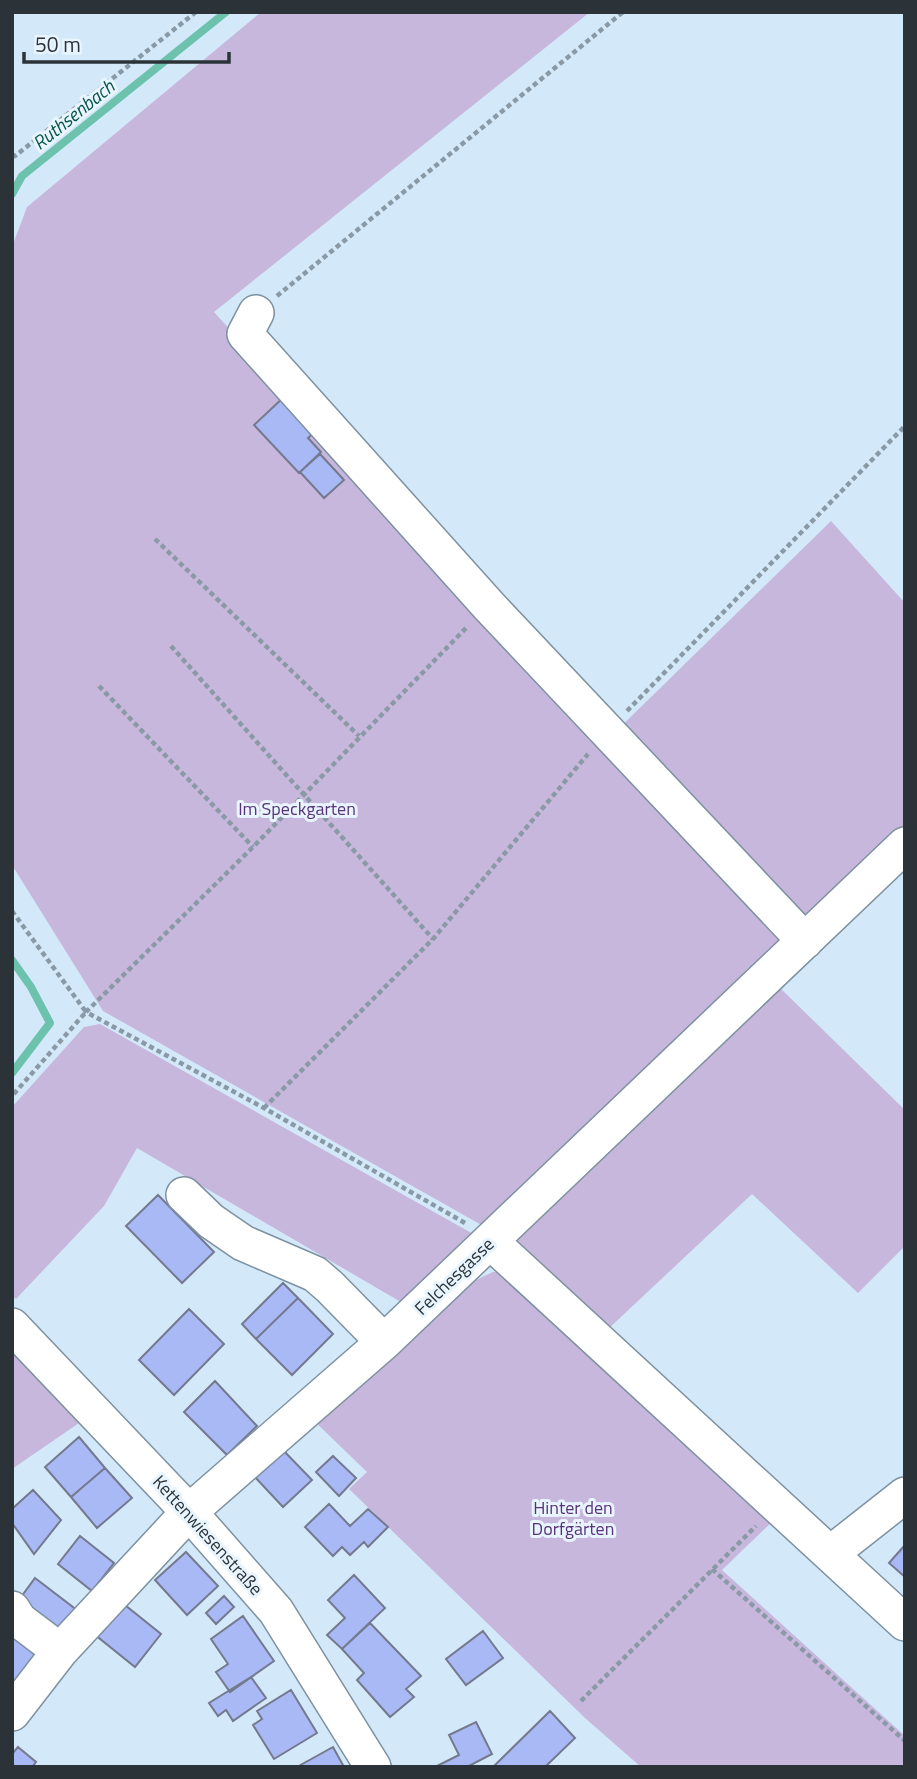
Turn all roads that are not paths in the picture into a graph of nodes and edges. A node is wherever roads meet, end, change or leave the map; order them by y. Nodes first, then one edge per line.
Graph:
1 (256, 313) road end
2 (905, 845) edge
3 (804, 941) junction
4 (184, 1195) dead end
5 (490, 1241) junction
6 (12, 1326) edge
7 (384, 1342) junction
8 (905, 1495) edge
9 (189, 1512) junction
10 (830, 1554) junction
11 (12, 1609) edge
12 (905, 1623) edge
13 (60, 1651) junction
14 (12, 1713) edge
15 (373, 1767) edge

1 - 3 street
2 - 3 street, Felchesgasse
3 - 5 street, Felchesgasse
4 - 7 street
5 - 7 street, Felchesgasse
5 - 10 street
6 - 9 street, Kettenwiesenstraße
7 - 9 street, Felchesgasse
8 - 10 street
9 - 13 street, Felchesgasse
9 - 15 street, Kettenwiesenstraße
10 - 12 street
11 - 13 street
13 - 14 street, Felchesgasse

